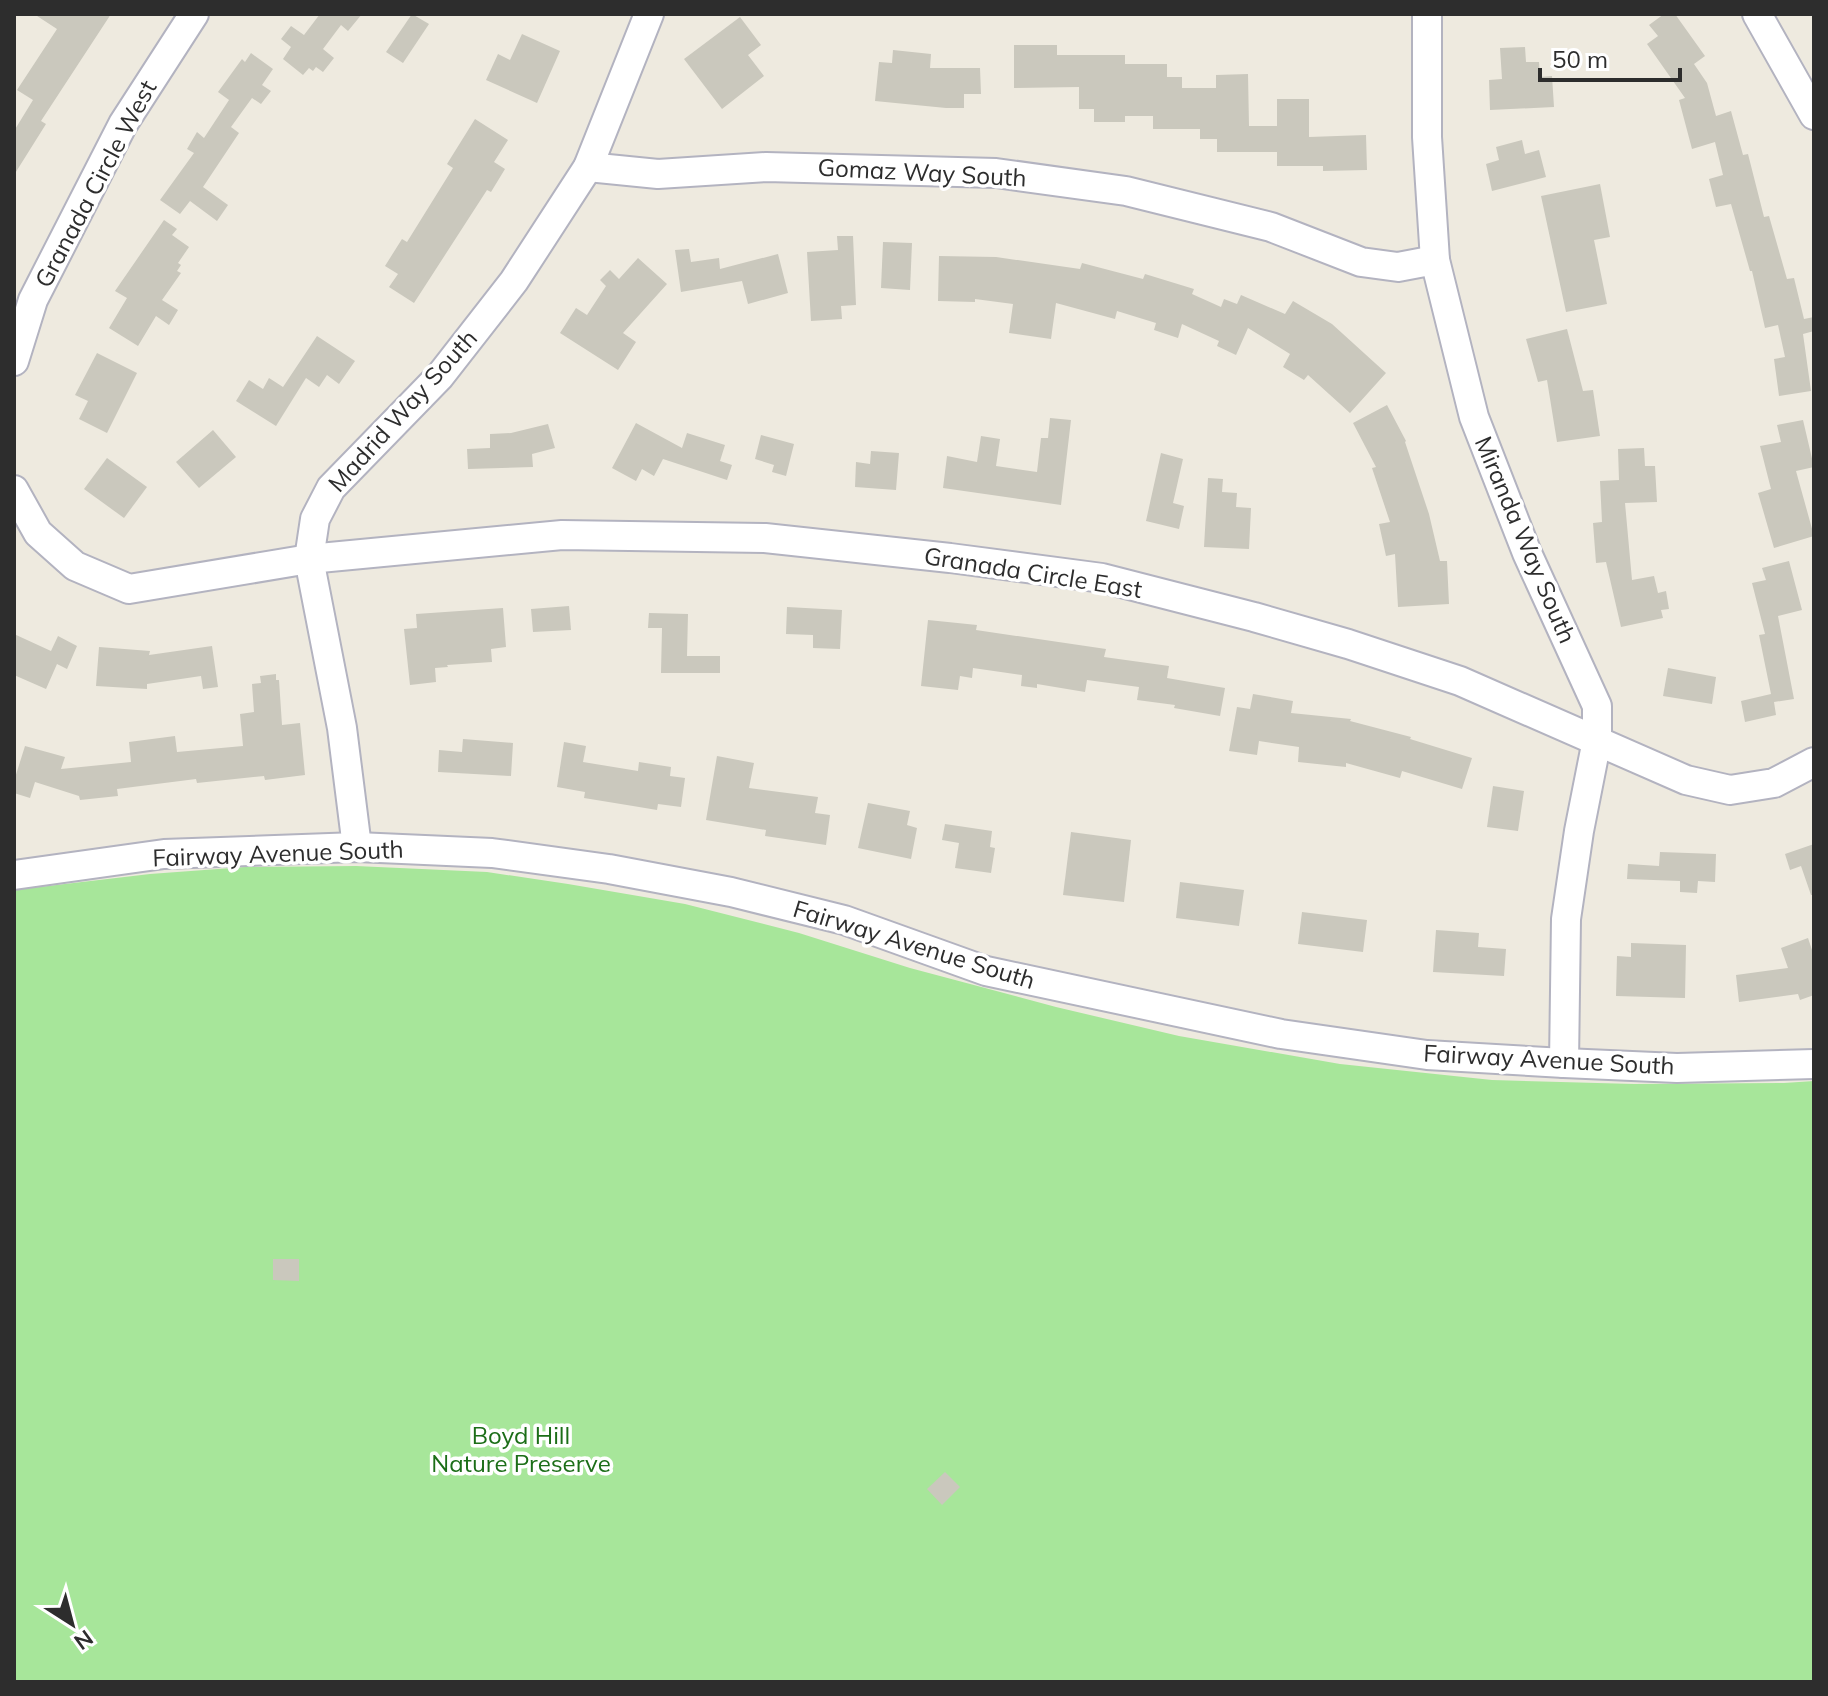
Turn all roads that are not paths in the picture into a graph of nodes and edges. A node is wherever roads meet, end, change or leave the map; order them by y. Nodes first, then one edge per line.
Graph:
1 (194, 14) edge
2 (649, 14) edge
3 (1427, 14) edge
4 (1757, 14) edge
5 (1814, 115) edge
6 (588, 167) junction
7 (1435, 260) junction
8 (14, 361) edge
9 (14, 490) edge
10 (309, 559) junction
11 (1597, 740) junction
12 (1814, 762) edge
13 (357, 847) junction
14 (14, 875) edge
15 (1564, 1063) junction
16 (1814, 1064) edge

1 - 8 street, Granada Circle West
2 - 6 street, Madrid Way South
3 - 7 street, Miranda Way South
4 - 5 street
6 - 7 street, Gomaz Way South
6 - 10 street, Madrid Way South
7 - 11 street, Miranda Way South
9 - 10 street
10 - 11 street, Granada Circle East
10 - 13 street, Madrid Way South
11 - 12 street, Granada Circle East
11 - 15 street, Miranda Way South
13 - 14 street, Fairway Avenue South
13 - 15 street, Fairway Avenue South
15 - 16 street, Fairway Avenue South

